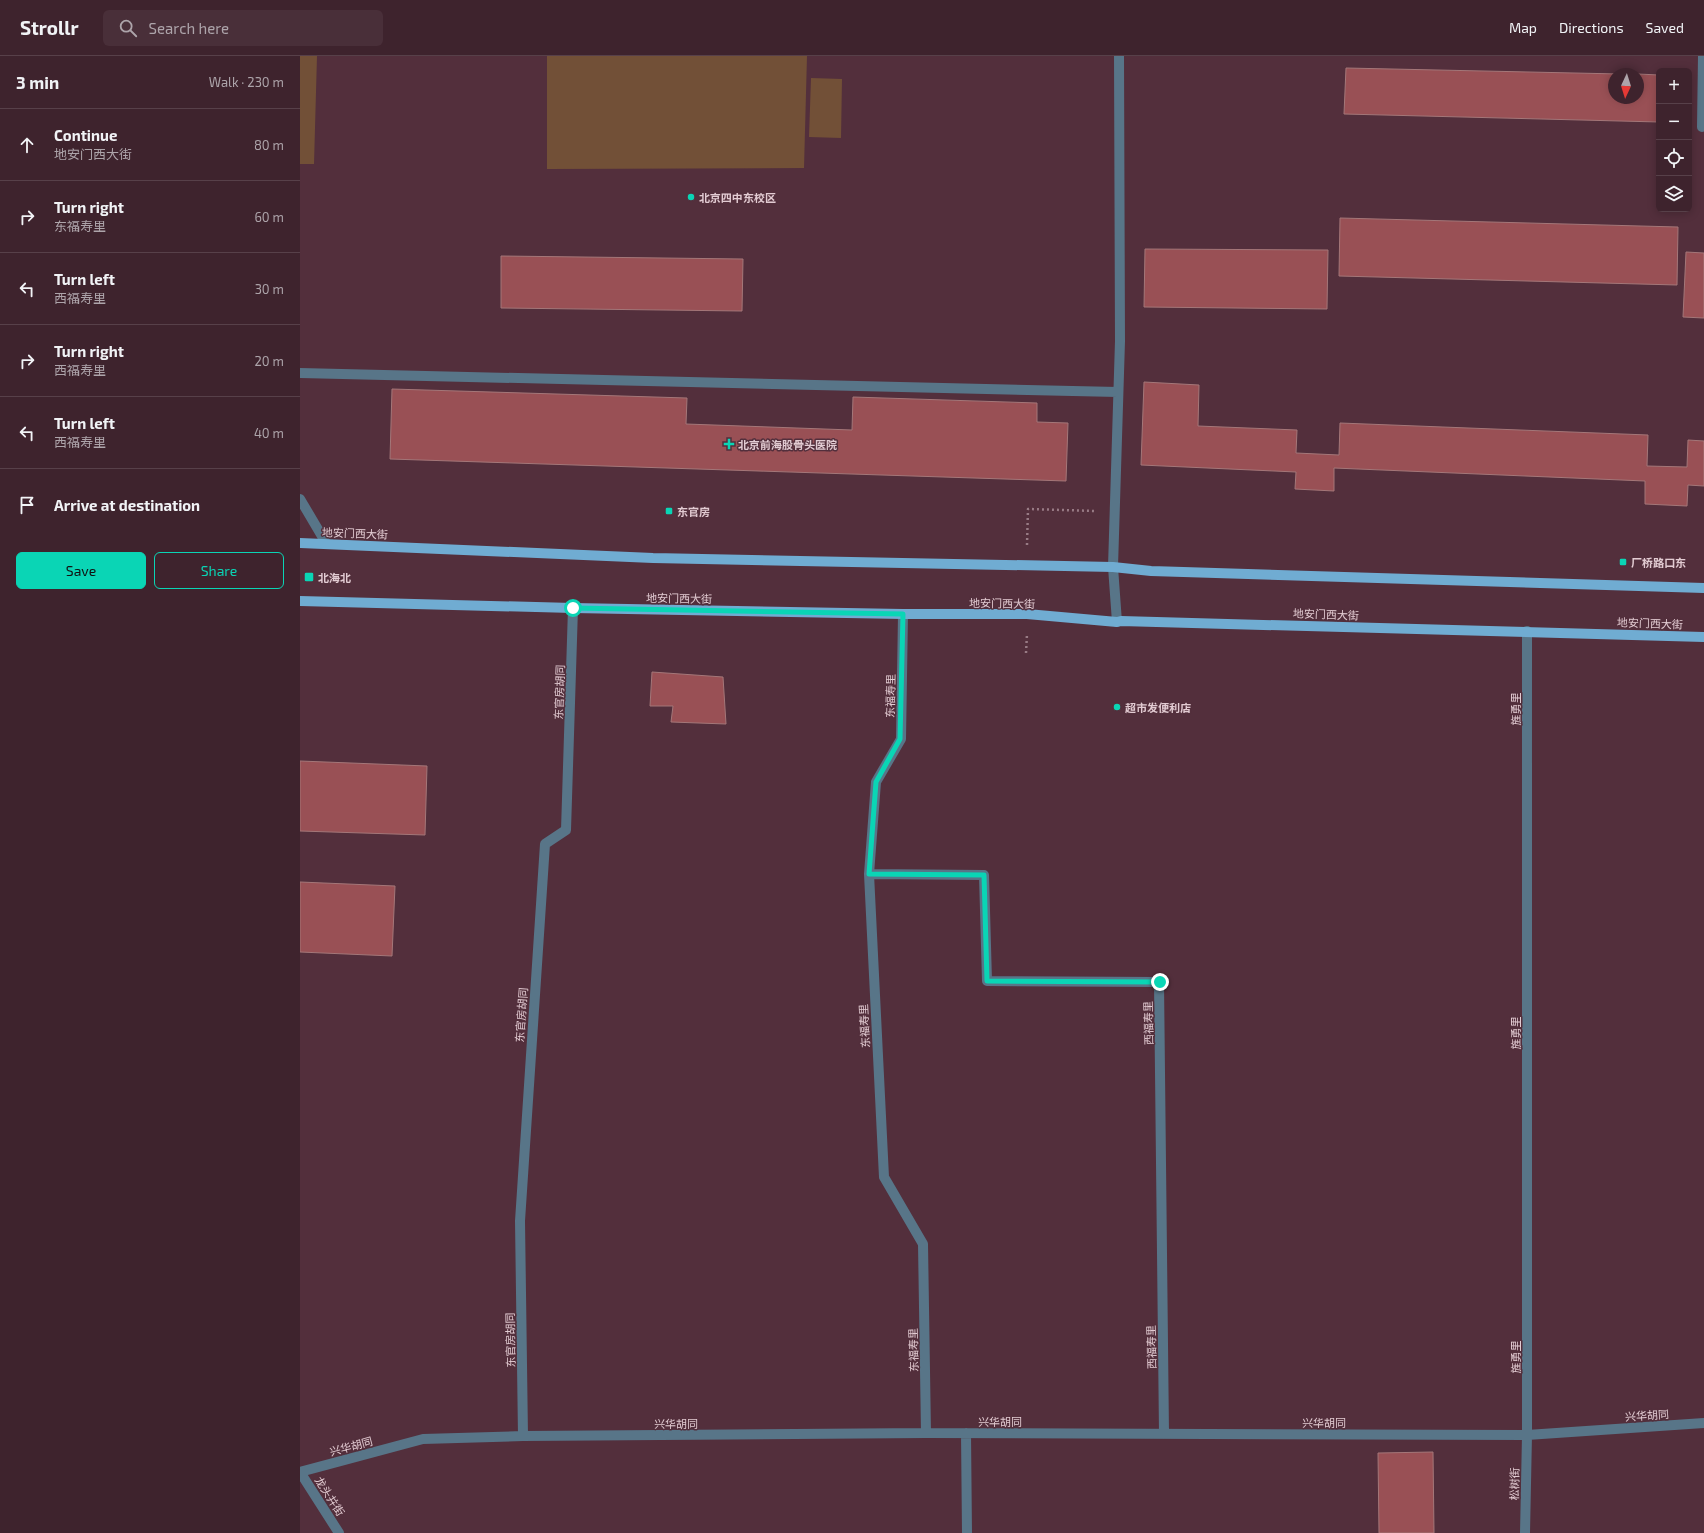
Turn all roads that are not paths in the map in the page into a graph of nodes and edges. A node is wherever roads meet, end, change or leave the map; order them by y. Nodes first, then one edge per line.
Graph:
1 (1119, 56) edge
2 (1703, 56) edge
3 (1702, 128) dead end
4 (300, 373) edge
5 (1118, 392) junction
6 (300, 499) edge
7 (300, 543) edge
8 (326, 544) junction
9 (1113, 568) junction
10 (1704, 588) edge
11 (300, 601) edge
12 (573, 608) junction
13 (903, 614) junction
14 (1117, 622) junction
15 (1527, 631) junction
16 (1704, 637) edge
17 (869, 874) junction
18 (1704, 1423) edge
19 (926, 1433) junction
20 (966, 1433) junction
21 (1164, 1434) junction
22 (1527, 1435) junction
23 (523, 1436) junction
24 (300, 1472) edge
25 (339, 1533) edge
26 (966, 1533) edge
27 (1525, 1533) edge

1 - 5 street
2 - 3 street
4 - 5 street
5 - 9 street
6 - 8 street
7 - 8 main road, 地安门西大街
8 - 9 main road, 地安门西大街
9 - 10 main road, 地安门西大街
9 - 14 street
11 - 12 main road, 地安门西大街
12 - 13 main road, 地安门西大街
12 - 23 street, 东官房胡同
13 - 14 main road, 地安门西大街
13 - 17 street, 东福寿里
14 - 15 main road, 地安门西大街
15 - 16 main road, 地安门西大街
15 - 22 street, 旌勇里
17 - 19 street, 东福寿里
17 - 21 street, 西福寿里
18 - 22 street, 兴华胡同
19 - 20 street, 兴华胡同
19 - 23 street, 兴华胡同
20 - 21 street, 兴华胡同
20 - 26 street
21 - 22 street, 兴华胡同
22 - 27 street, 松树街
23 - 24 street, 兴华胡同
24 - 25 street, 龙头井街

